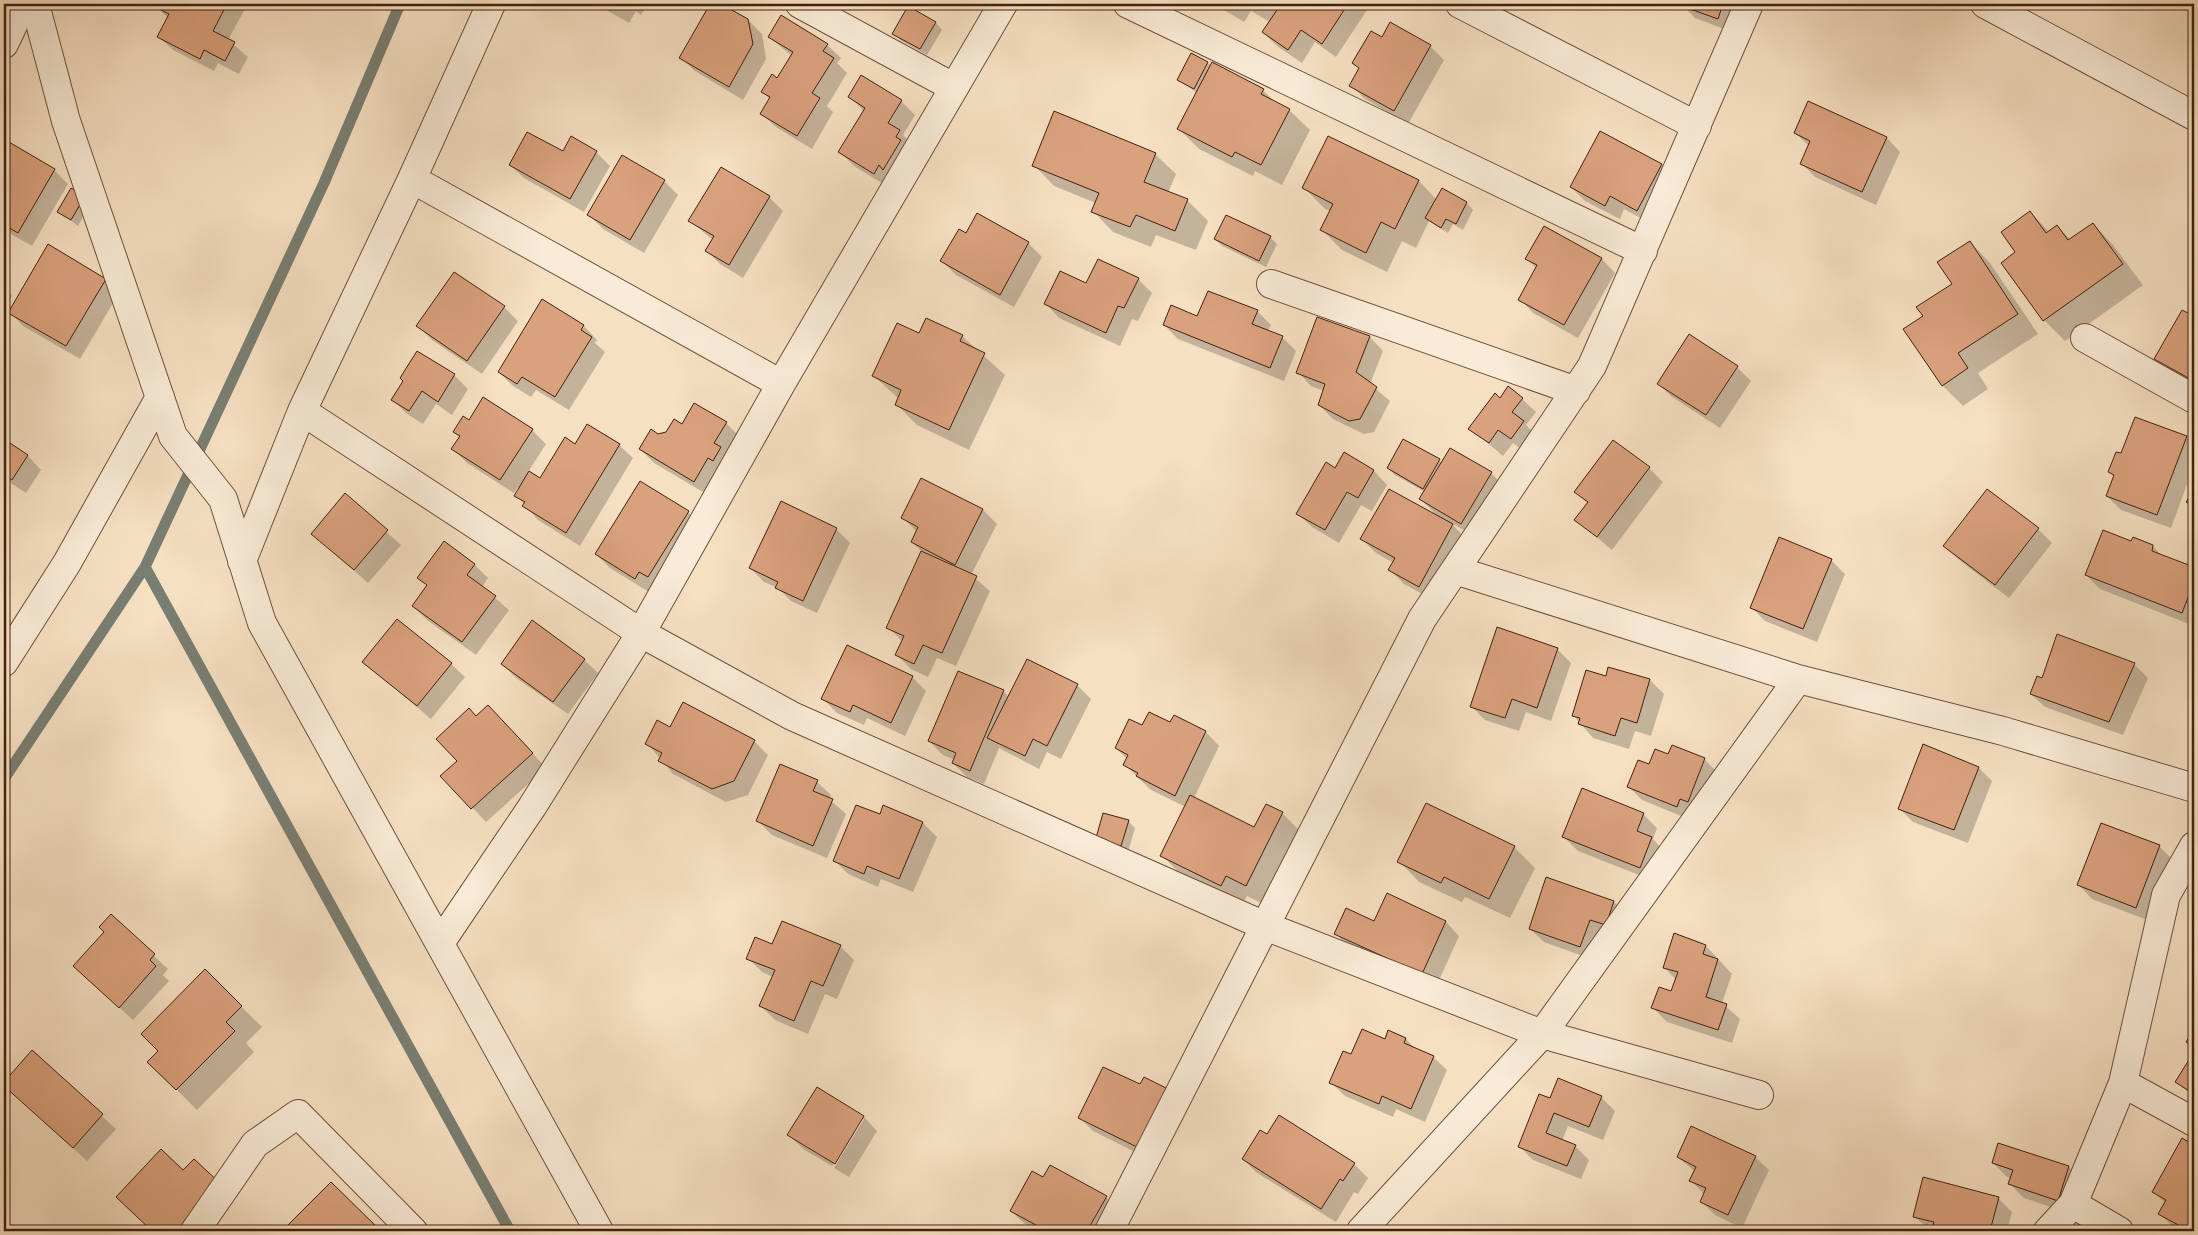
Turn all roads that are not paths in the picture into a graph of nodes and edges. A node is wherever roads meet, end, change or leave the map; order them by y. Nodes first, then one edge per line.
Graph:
1 (23, 4) edge
2 (35, 4) edge
3 (491, 4) edge
4 (800, 4) edge
5 (1003, 4) edge
6 (1128, 4) edge
7 (1460, 4) edge
8 (1749, 4) edge
9 (1985, 4) edge
10 (4, 44) edge
11 (953, 88) junction
12 (2194, 116) edge
13 (1697, 126) junction
14 (412, 179) junction
15 (1643, 251) junction
16 (1270, 284) dead end
17 (2085, 338) dead end
18 (780, 384) junction
19 (1576, 391) junction
20 (160, 397) junction
21 (2194, 399) edge
22 (302, 411) junction
23 (242, 561) junction
24 (1454, 570) junction
25 (641, 633) junction
26 (4, 662) edge
27 (1798, 679) junction
28 (2194, 788) edge
29 (2192, 855) edge
30 (1265, 926) junction
31 (440, 943) junction
32 (1542, 1034) junction
33 (2123, 1083) junction
34 (1758, 1095) dead end
35 (2194, 1122) edge
36 (2073, 1204) junction
37 (195, 1231) edge
38 (413, 1231) edge
39 (599, 1231) edge
40 (1108, 1231) edge
41 (1361, 1231) edge
42 (2048, 1231) edge
43 (2119, 1231) edge

1 - 10 street
2 - 20 street
3 - 14 street
4 - 11 street
5 - 11 street
6 - 15 street
7 - 13 street
8 - 13 street
9 - 12 street
11 - 18 street
13 - 15 street
14 - 18 street
14 - 22 street
15 - 19 street
16 - 19 street
17 - 21 street
18 - 25 street
19 - 24 street
20 - 23 street
20 - 26 street
22 - 23 street
22 - 25 street
23 - 31 street
24 - 27 street
24 - 30 street
25 - 30 street
25 - 31 street
27 - 28 street
27 - 32 street
29 - 33 street
30 - 32 street
30 - 40 street
31 - 39 street
32 - 34 street
32 - 41 street
33 - 35 street
33 - 36 street
36 - 42 street
36 - 43 street
37 - 38 street

